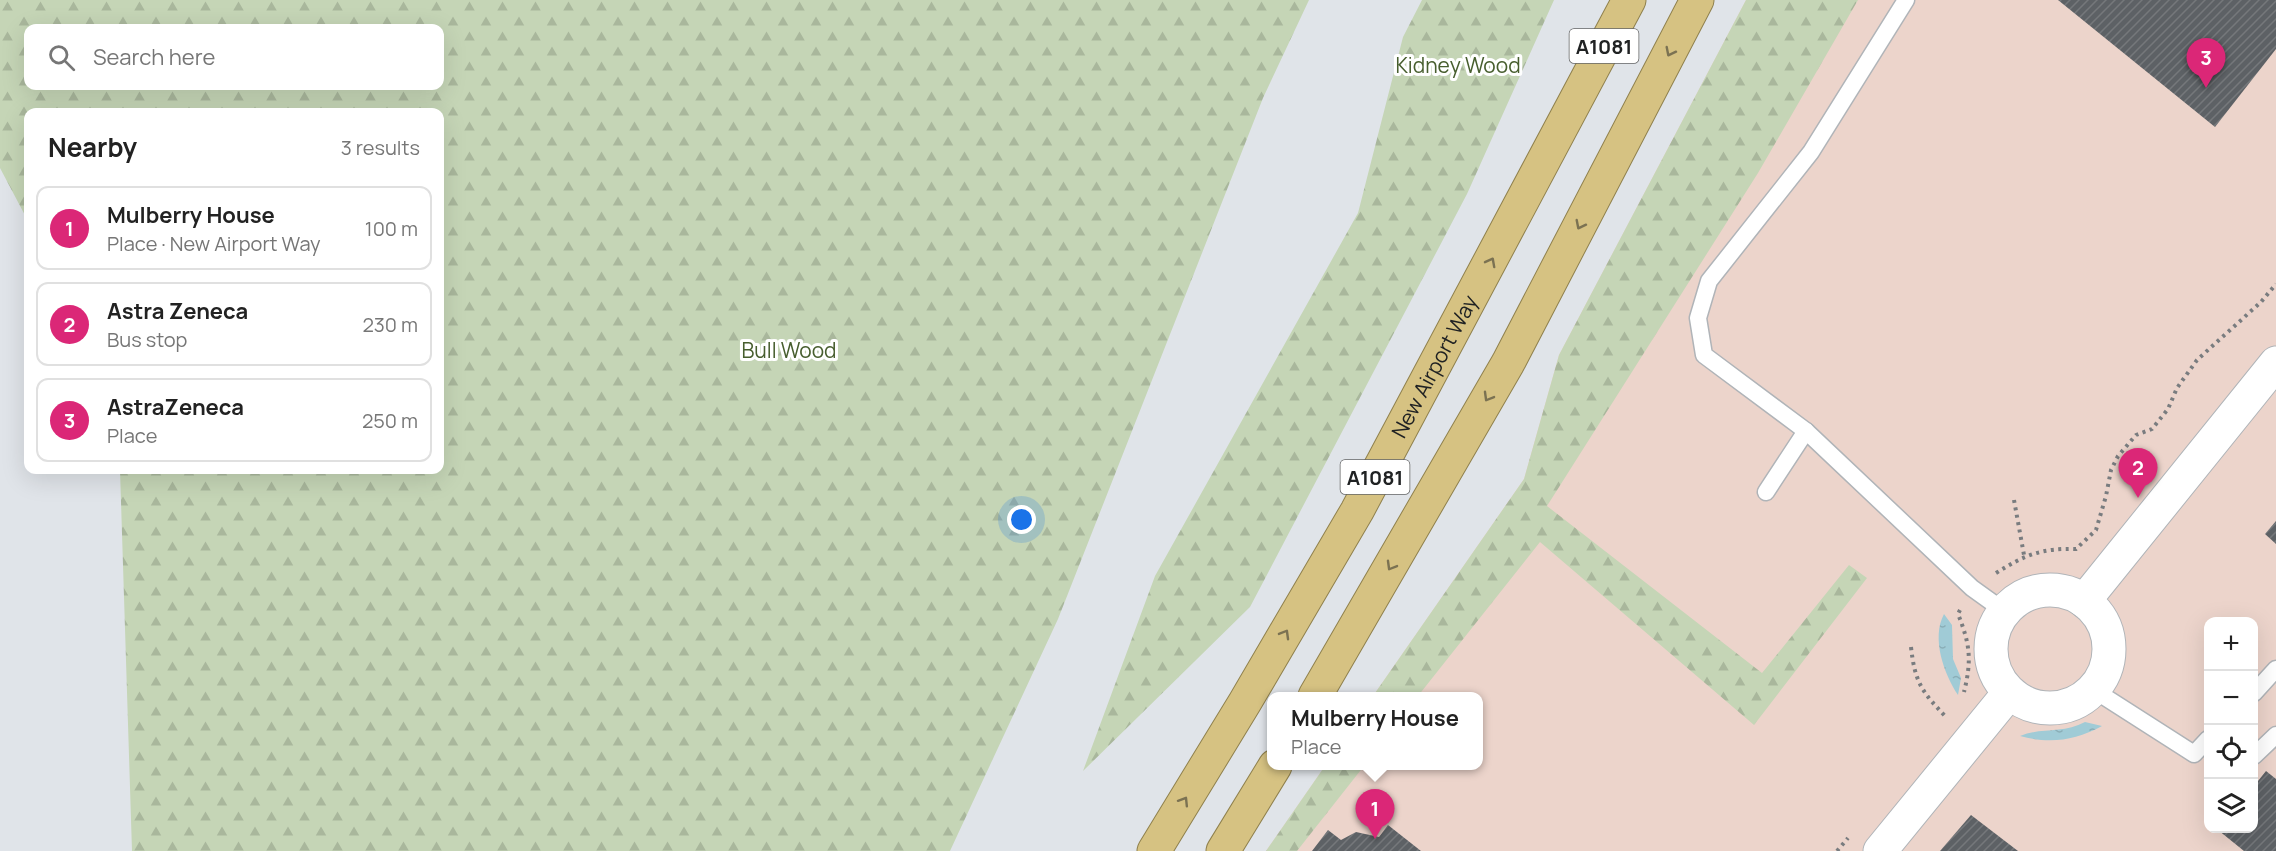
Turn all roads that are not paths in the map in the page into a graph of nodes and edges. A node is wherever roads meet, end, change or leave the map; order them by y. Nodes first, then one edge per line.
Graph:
1 (1611, 0) edge
2 (1629, 0) edge
3 (1697, 0) edge
4 (1906, 0) edge
5 (1580, 92) junction
6 (2276, 363) edge
7 (1806, 431) junction
8 (1766, 492) dead end
9 (2084, 601) junction
10 (2004, 611) junction
11 (2276, 669) edge
12 (2258, 688) edge
13 (2094, 690) junction
14 (1318, 692) edge
15 (2009, 693) junction
16 (2276, 735) edge
17 (2258, 751) edge
18 (2201, 758) edge
19 (1272, 770) edge
20 (1154, 851) edge
21 (1223, 851) edge
22 (1880, 851) edge

1 - 5 highway, A1081
2 - 5 highway, New Airport Way / A1081
3 -> 14 highway, A1081
4 - 7 lane
20 -> 5 highway, New Airport Way / A1081
6 - 9 street
7 - 8 lane
7 - 10 lane
9 - 10 street
9 - 13 street
10 - 15 street
11 - 12 lane
13 - 15 street
13 - 18 lane
15 - 22 street
16 - 17 lane
19 - 21 highway

